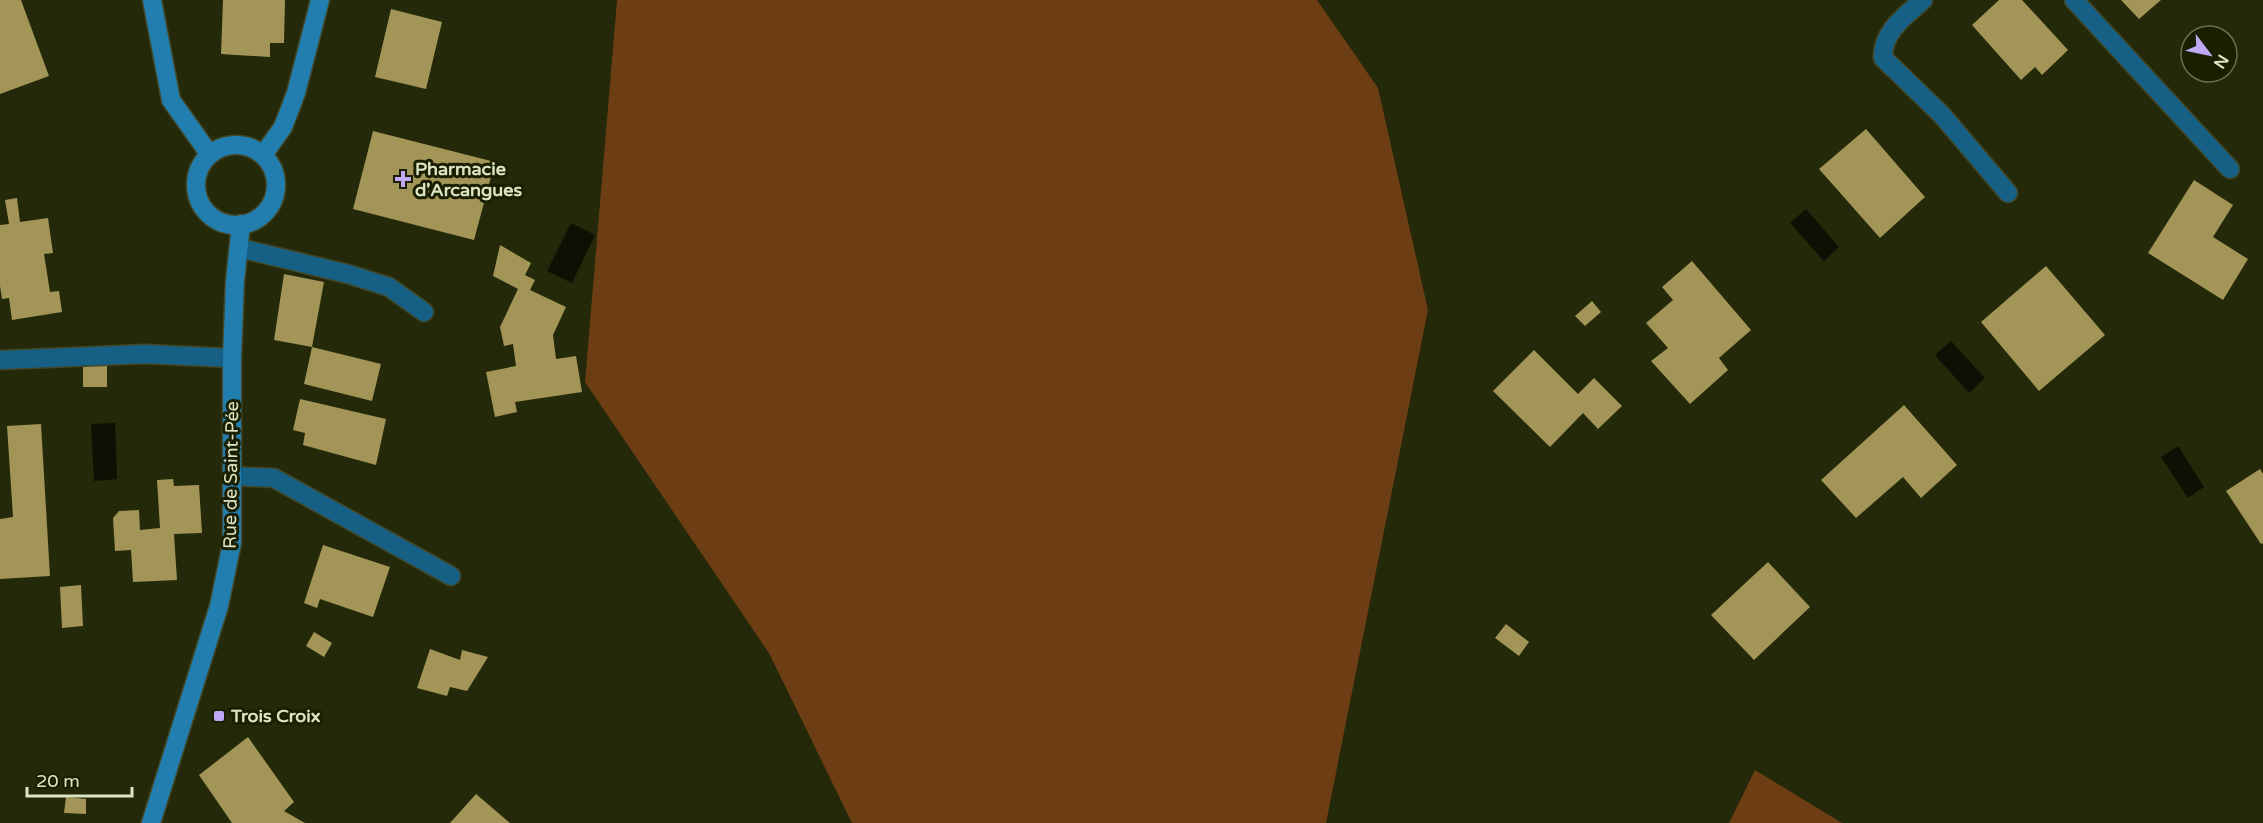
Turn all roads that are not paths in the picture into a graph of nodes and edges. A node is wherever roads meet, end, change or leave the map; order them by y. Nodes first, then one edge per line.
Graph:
1 (152, 0) edge
2 (320, 0) edge
3 (1923, 0) edge
4 (2074, 0) edge
5 (210, 155) junction
6 (263, 155) junction
7 (2230, 170) dead end
8 (2008, 193) dead end
9 (242, 224) junction
10 (239, 248) junction
11 (424, 312) dead end
12 (232, 358) junction
13 (0, 360) edge
14 (232, 476) junction
15 (451, 576) dead end
16 (151, 823) edge

1 - 5 main road
2 - 6 main road
3 - 8 lane
4 - 7 lane
5 - 6 main road
5 - 9 main road
6 - 9 main road
9 - 10 main road, Rue de Saint-Pée
10 - 11 lane
10 - 12 main road, Rue de Saint-Pée
12 - 13 lane
12 - 14 main road, Rue de Saint-Pée
14 - 15 lane
14 - 16 main road, Rue de Saint-Pée

